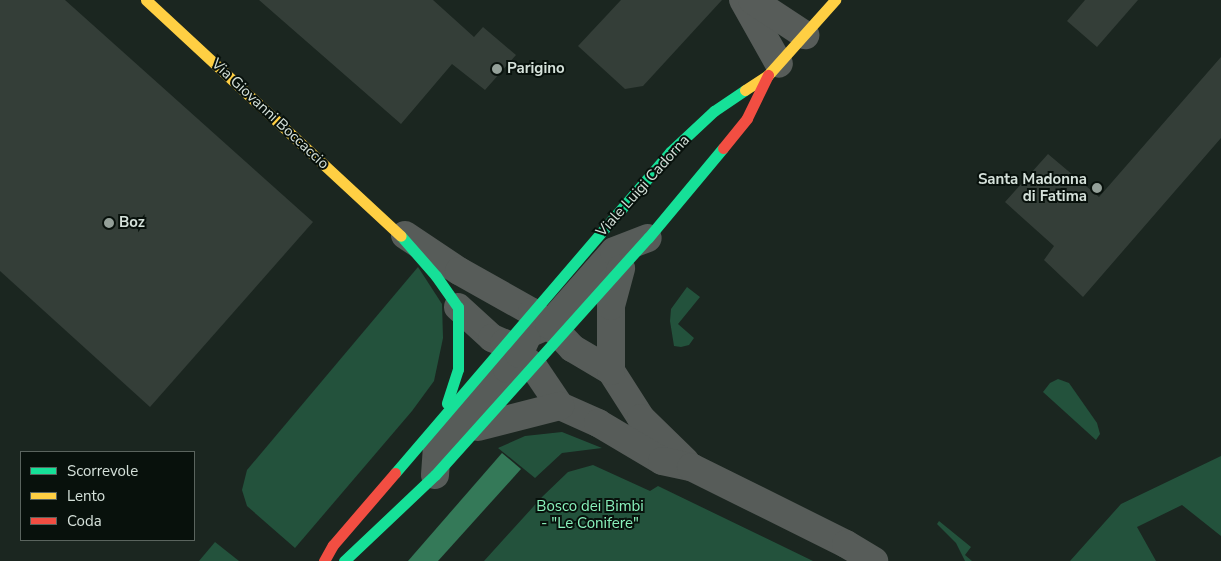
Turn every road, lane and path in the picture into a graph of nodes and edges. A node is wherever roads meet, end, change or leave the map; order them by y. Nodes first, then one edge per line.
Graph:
1 (146, 0) edge
2 (743, 0) edge
3 (752, 0) edge
4 (835, 0) edge
5 (805, 35) junction
6 (773, 70) junction
7 (394, 227) junction
8 (648, 238) junction
9 (621, 268) junction
10 (458, 307) junction
11 (532, 339) junction
12 (611, 371) junction
13 (560, 406) junction
14 (443, 415) junction
15 (478, 427) junction
16 (691, 467) junction
17 (435, 475) junction
18 (324, 561) edge
19 (344, 561) edge
20 (874, 561) edge

1 - 7 main road, Via Giovanni Boccaccio
2 - 6 street
3 - 5 street
4 - 5 main road, Viale Luigi Cadorna
5 - 6 main road, Viale Luigi Cadorna
6 - 8 main road, Viale Luigi Cadorna
6 - 11 main road, Viale Luigi Cadorna
7 - 10 main road, Via Giovanni Boccaccio
7 - 11 street, Via Giovanni Boccaccio
8 - 9 main road, Viale Luigi Cadorna
8 - 11 street, Viale Luigi Cadorna
9 - 11 main road, Viale Luigi Cadorna
9 - 12 street
10 - 11 street, Via Giovanni Boccaccio
10 - 14 main road
11 - 12 street
11 - 13 street
11 - 14 main road, Viale Luigi Cadorna
11 - 15 main road, Viale Luigi Cadorna
11 - 17 street, Viale Luigi Cadorna
12 - 16 street
13 - 15 street
13 - 16 street
14 - 18 main road, Viale Luigi Cadorna
15 - 17 main road, Viale Luigi Cadorna
16 - 20 street
17 - 19 main road, Viale Luigi Cadorna

